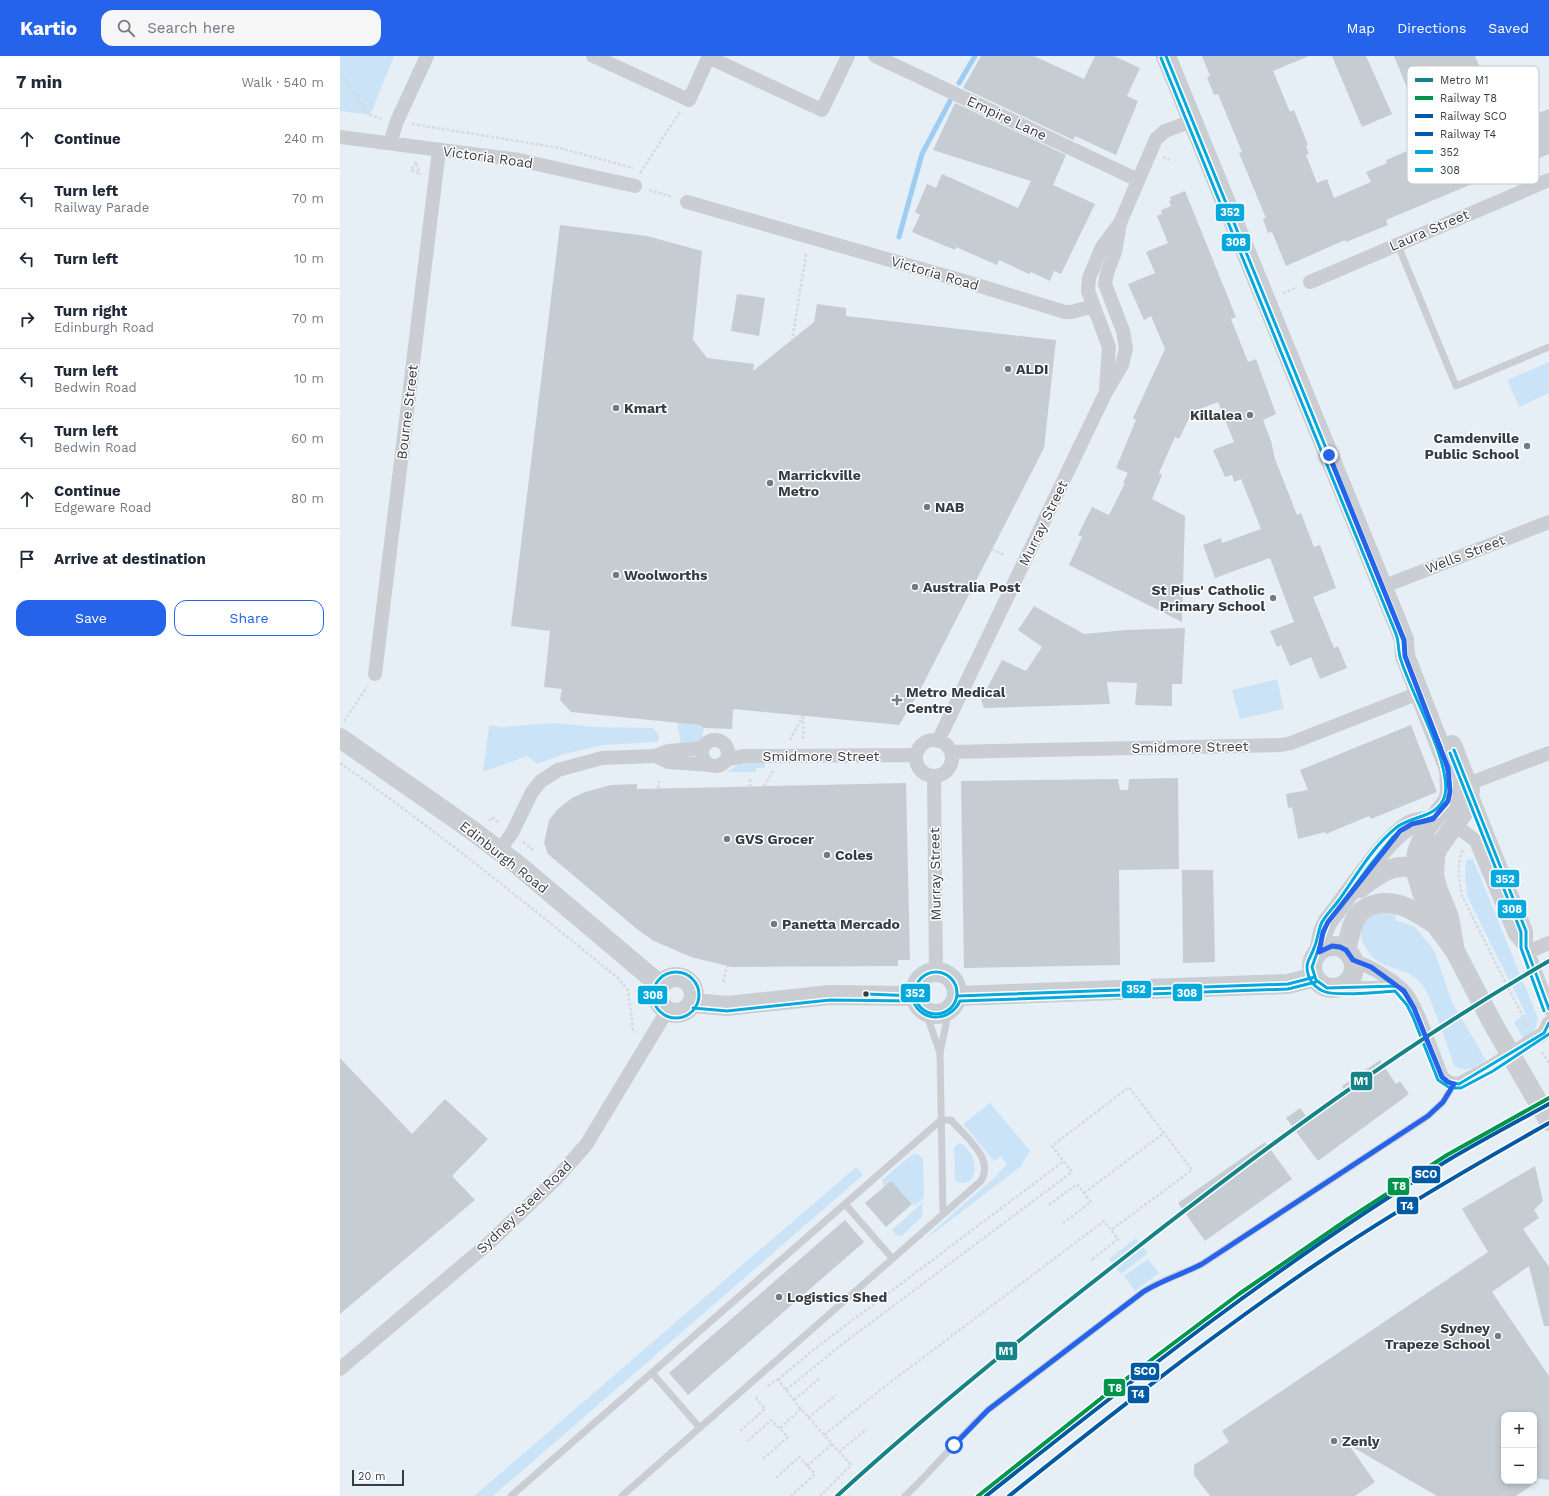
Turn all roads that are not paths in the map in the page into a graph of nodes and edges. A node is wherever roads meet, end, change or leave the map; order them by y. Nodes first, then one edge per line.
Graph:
1 (427, 56) edge
2 (593, 56) edge
3 (708, 56) edge
4 (848, 56) edge
5 (875, 56) edge
6 (1166, 56) edge
7 (1192, 121) junction
8 (340, 137) edge
9 (390, 143) junction
10 (439, 150) junction
11 (1138, 180) junction
12 (1549, 180) edge
13 (635, 186) road end
14 (687, 202) road end
15 (1120, 223) junction
16 (1397, 243) junction
17 (1310, 282) road end
18 (1093, 306) junction
19 (1549, 347) edge
20 (1106, 392) junction
21 (1549, 522) edge
22 (1382, 587) junction
23 (1404, 640) junction
24 (375, 674) road end
25 (1419, 693) junction
26 (340, 738) edge
27 (938, 741) junction
28 (703, 748) junction
29 (950, 752) junction
30 (1549, 753) edge
31 (916, 755) junction
32 (655, 756) junction
33 (726, 760) junction
34 (710, 765) junction
35 (934, 776) junction
36 (1469, 788) junction
37 (1433, 819) junction
38 (1454, 825) junction
39 (500, 851) junction
40 (1493, 863) junction
41 (1415, 869) junction
42 (1434, 876) junction
43 (1343, 902) junction
44 (1436, 925) junction
45 (1549, 944) edge
46 (1527, 949) junction
47 (1455, 951) junction
48 (1319, 952) junction
49 (1350, 955) junction
50 (936, 972) junction
51 (1315, 977) junction
52 (660, 985) junction
53 (1397, 986) junction
54 (1340, 988) junction
55 (693, 1003) junction
56 (920, 1003) junction
57 (953, 1003) junction
58 (1549, 1009) edge
59 (667, 1011) junction
60 (1549, 1024) edge
61 (940, 1053) junction
62 (1454, 1084) junction
63 (942, 1120) junction
64 (1549, 1121) edge
65 (845, 1204) junction
66 (943, 1214) junction
67 (892, 1258) junction
68 (340, 1369) edge
69 (652, 1373) junction
70 (700, 1428) junction
71 (511, 1496) edge
72 (622, 1496) edge
73 (905, 1496) edge

1 - 9 street
2 - 3 street
3 - 4 street
5 - 11 street, Empire Lane
6 - 7 street
7 - 11 street
7 - 22 street
8 - 9 street, Victoria Road
9 - 10 street, Victoria Road
10 - 13 street, Victoria Road
10 - 24 street, Bourne Street
11 - 15 street
12 - 16 street, Laura Street
14 - 18 street, Victoria Road
15 - 18 street
15 - 20 street, Murray Street
16 - 17 street, Laura Street
16 - 19 lane
18 - 20 street, Murray Street
20 - 27 street, Murray Street
21 - 22 street, Wells Street
22 - 23 street
23 - 25 street
23 - 36 street
25 - 29 street, Smidmore Street
25 - 37 street
26 - 39 street, Edinburgh Road
27 - 29 street
27 - 31 street
28 - 32 street, Smidmore Street
28 - 33 street, Smidmore Street
28 - 34 street
29 - 35 street
30 - 36 street
31 - 33 street, Smidmore Street
31 - 35 street
32 - 34 street, Smidmore Street
32 - 39 street, Smidmore Street
33 - 34 street, Smidmore Street
35 - 50 street, Murray Street
36 - 38 street
36 - 40 street
37 - 41 street
37 - 43 street
38 - 40 street
38 - 42 street
39 - 52 street, Edinburgh Road
40 - 46 street
41 - 42 street
41 - 43 street
41 - 44 street
42 - 47 street
43 - 48 street
44 - 47 street
44 - 49 street
45 - 46 street
46 - 58 street
47 - 64 street
48 - 49 street
48 - 51 street
49 - 53 street
49 - 54 street
50 - 56 street
50 - 57 street
51 - 54 street
51 - 57 street
52 - 55 street
52 - 59 street
53 - 54 street
53 - 62 street
55 - 56 street
55 - 59 street
56 - 57 street
56 - 61 lane
57 - 61 lane
59 - 68 street, Sydney Steel Road
60 - 62 street
61 - 63 lane
62 - 73 lane
63 - 65 lane
63 - 66 lane
63 - 66 lane
65 - 67 lane
65 - 69 lane
66 - 67 lane
67 - 70 lane
69 - 70 lane
69 - 71 lane
70 - 72 lane

